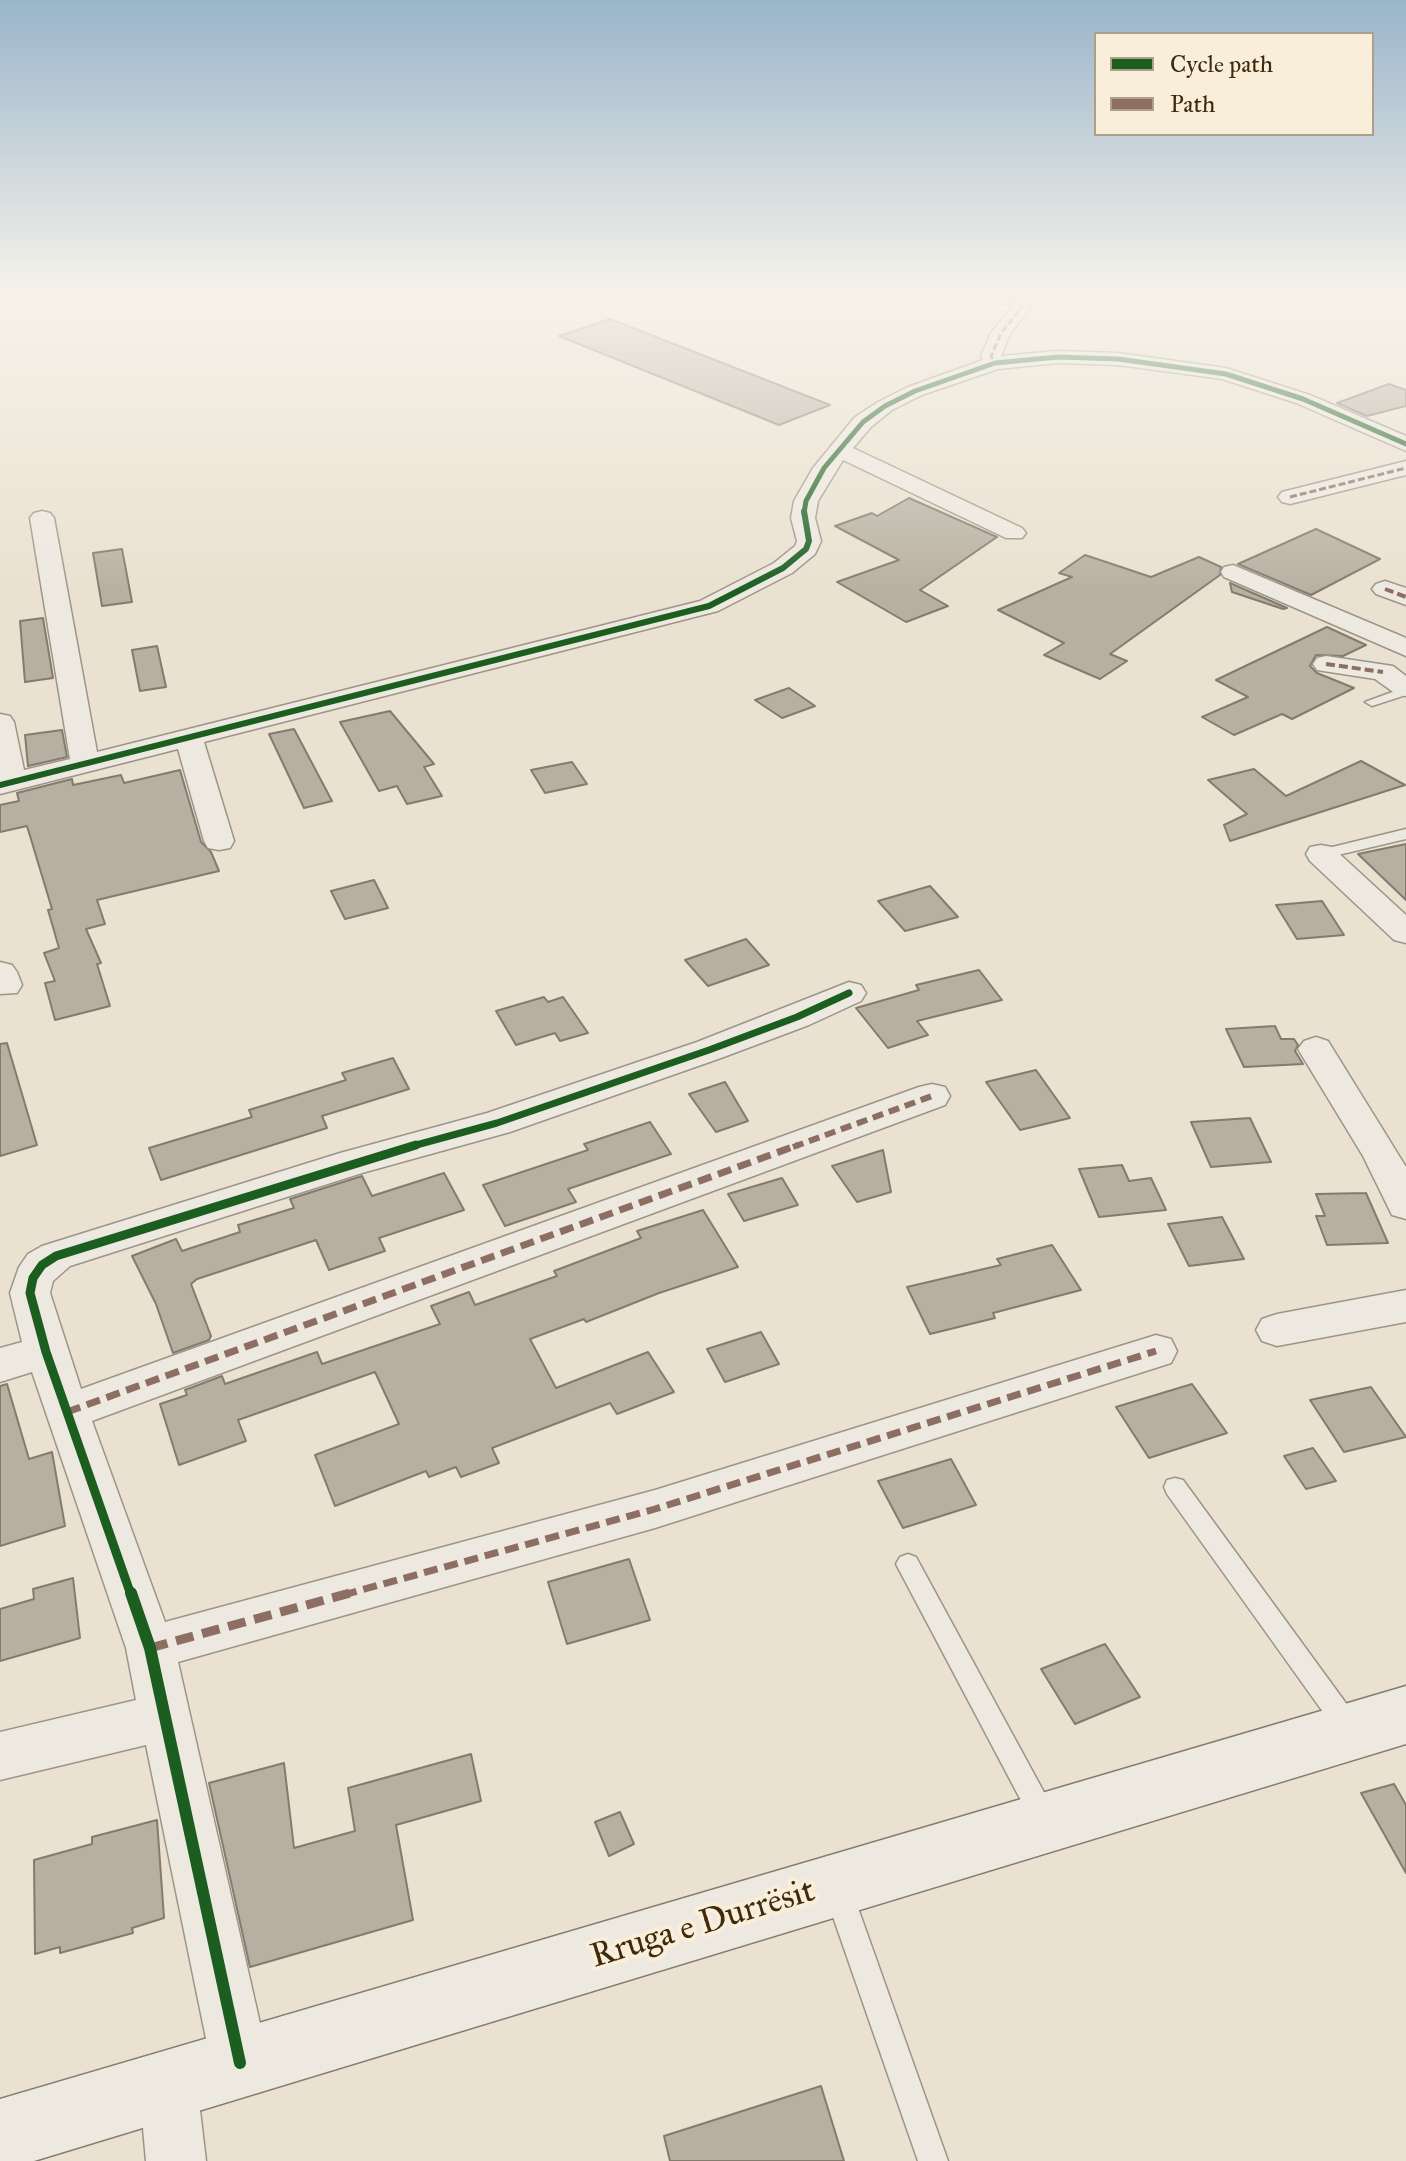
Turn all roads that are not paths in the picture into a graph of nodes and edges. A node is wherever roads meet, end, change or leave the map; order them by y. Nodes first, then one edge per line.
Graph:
1 (911, 393) edge
2 (1284, 393) edge
3 (1406, 444) edge
4 (840, 450) junction
5 (1406, 468) edge
6 (1290, 497) dead end
7 (42, 518) dead end
8 (1014, 533) dead end
9 (1233, 572) dead end
10 (1406, 651) edge
11 (1326, 664) dead end
12 (1383, 672) junction
13 (1406, 690) edge
14 (1372, 702) dead end
15 (0, 722) edge
16 (189, 738) junction
17 (85, 764) junction
18 (6, 783) edge
19 (1406, 834) edge
20 (219, 841) dead end
21 (1321, 854) joint
22 (1406, 933) edge
23 (849, 993) dead end
24 (1316, 1049) dead end
25 (932, 1096) dead end
26 (1406, 1205) edge
27 (1406, 1306) edge
28 (1277, 1330) dead end
29 (1156, 1351) dead end
30 (46, 1352) junction
31 (0, 1365) edge
32 (67, 1412) junction
33 (1175, 1487) dead end
34 (908, 1564) dead end
35 (150, 1648) junction
36 (166, 1717) junction
37 (1386, 1728) edge
38 (0, 1756) edge
39 (1047, 1822) junction
40 (836, 1885) junction
41 (240, 2063) junction
42 (168, 2085) junction
43 (0, 2135) edge
44 (176, 2161) edge
45 (933, 2161) edge

1 - 4 street
2 - 3 street
4 - 8 street
4 - 16 street
5 - 6 street
7 - 17 street
9 - 10 street
10 - 12 street
11 - 12 street
12 - 13 street
13 - 14 lane
15 - 18 street
16 - 17 street
16 - 20 street
17 - 18 street
19 - 21 lane
21 - 22 street
23 - 30 street
24 - 26 street
25 - 32 street
27 - 28 street
29 - 35 street
30 - 31 street
30 - 32 street
32 - 35 street
33 - 37 lane
34 - 39 lane
35 - 36 street
36 - 38 street
36 - 41 street
37 - 39 main road, Rruga e Durrësit
39 - 40 main road, Rruga e Durrësit
40 - 41 main road, Rruga e Durrësit
40 - 45 lane
41 - 42 main road, Rruga e Durrësit
42 - 43 main road, Rruga e Durrësit
42 - 44 street

